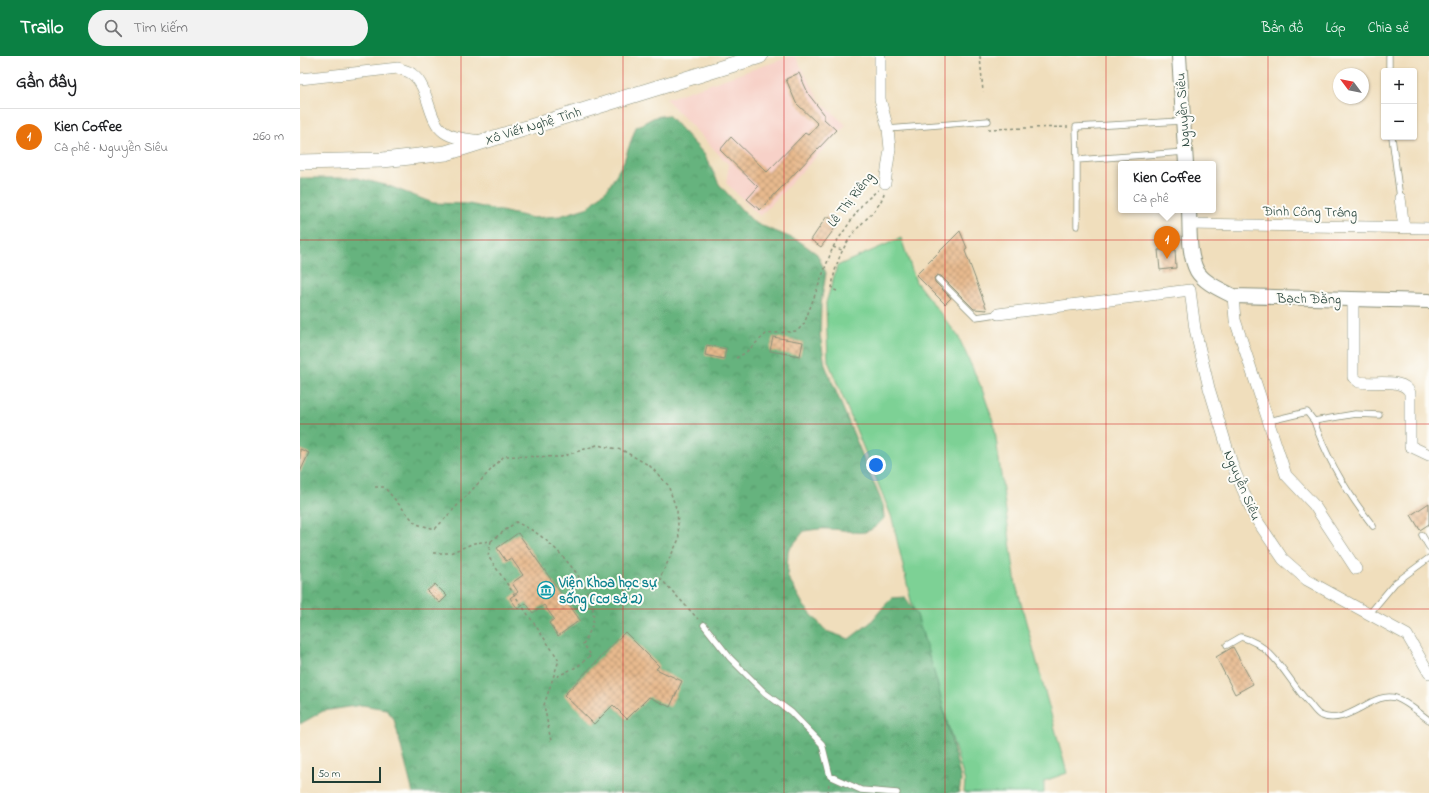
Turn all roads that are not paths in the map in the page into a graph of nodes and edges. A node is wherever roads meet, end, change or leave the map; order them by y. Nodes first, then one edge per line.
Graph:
1 (760, 56) edge
2 (880, 56) edge
3 (1179, 56) edge
4 (1389, 56) edge
5 (1389, 68) edge
6 (300, 78) edge
7 (1183, 121) junction
8 (988, 122) road end
9 (888, 130) junction
10 (1392, 140) edge
11 (482, 141) junction
12 (1185, 158) edge
13 (1077, 160) junction
14 (300, 162) edge
15 (885, 183) road end
16 (1400, 198) joint
17 (1189, 213) edge
18 (1190, 224) junction
19 (1077, 226) dead end
20 (1404, 228) junction
21 (1429, 228) edge
22 (1198, 272) junction
23 (938, 279) dead end
24 (1190, 290) junction
25 (1233, 296) junction
26 (1353, 299) junction
27 (1429, 301) edge
28 (998, 314) joint
29 (1379, 415) dead end
30 (1269, 421) junction
31 (1314, 421) junction
32 (1429, 455) edge
33 (1373, 526) dead end
34 (1422, 535) dead end
35 (1429, 547) edge
36 (1429, 558) edge
37 (1356, 569) dead end
38 (1370, 613) junction
39 (704, 625) road end
40 (1227, 645) dead end
41 (1429, 673) edge
42 (1429, 720) edge
43 (897, 793) edge

1 - 11 main road, Xô Viết Nghệ Tỉnh
2 - 9 street, Lê Thị Riêng
3 - 7 street, Nguyễn Siêu
4 - 5 lane
6 - 11 street
7 - 12 street, Nguyễn Siêu
7 - 13 lane
8 - 9 lane
9 - 15 street, Lê Thị Riêng
10 - 16 lane
11 - 14 main road, Xô Viết Nghệ Tỉnh
12 - 13 lane
13 - 19 lane
16 - 20 street
17 - 18 street
18 - 20 street, Đinh Công Tráng
18 - 22 street
20 - 21 street, Đinh Công Tráng
22 - 24 street
22 - 25 street, Bạch Đằng
23 - 28 lane
24 - 28 street
24 - 38 street, Nguyễn Siêu
25 - 26 street, Bạch Đằng
25 - 30 street
26 - 27 street, Bạch Đằng
26 - 32 street
29 - 31 lane
30 - 31 lane
30 - 37 street
31 - 33 lane
34 - 35 lane
36 - 38 lane
38 - 41 street, Nguyễn Siêu
39 - 43 lane
40 - 42 lane

